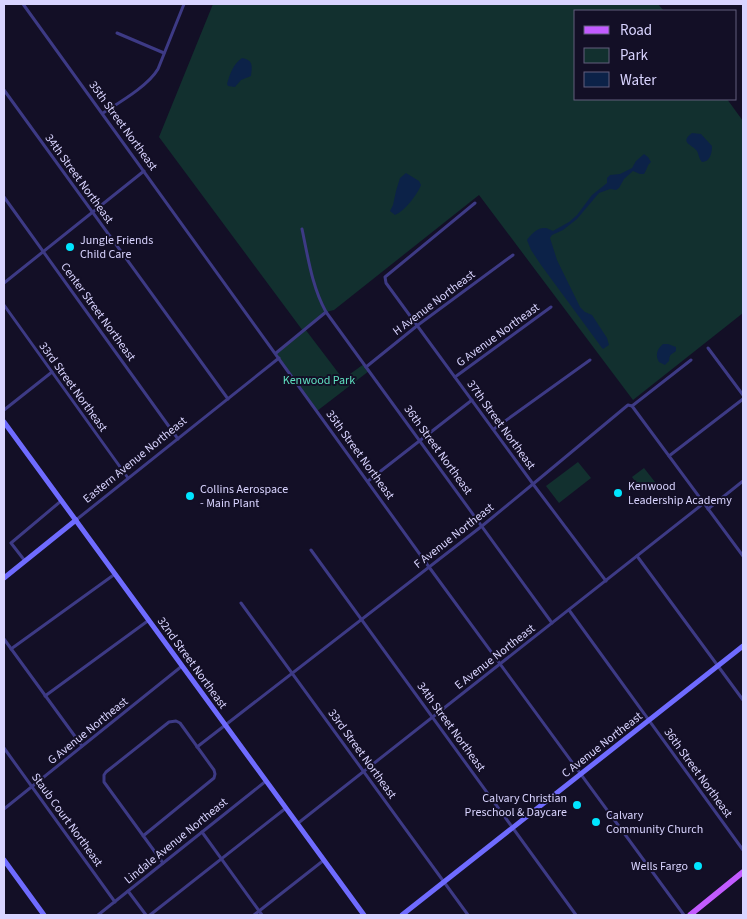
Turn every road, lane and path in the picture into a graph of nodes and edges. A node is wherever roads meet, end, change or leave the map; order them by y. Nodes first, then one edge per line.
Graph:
1 (23, 4) edge
2 (184, 4) edge
3 (117, 33) dead end
4 (164, 53) junction
5 (4, 90) edge
6 (103, 113) junction
7 (144, 171) junction
8 (4, 197) edge
9 (475, 204) dead end
10 (92, 213) junction
11 (302, 229) dead end
12 (43, 251) junction
13 (513, 255) dead end
14 (4, 283) edge
15 (4, 305) edge
16 (551, 307) dead end
17 (326, 312) junction
18 (418, 325) junction
19 (708, 348) dead end
20 (276, 353) junction
21 (279, 358) junction
22 (590, 360) dead end
23 (691, 360) dead end
24 (366, 367) junction
25 (52, 372) junction
26 (455, 377) junction
27 (743, 397) edge
28 (228, 399) junction
29 (472, 400) junction
30 (632, 406) junction
31 (4, 410) edge
32 (4, 422) edge
33 (494, 429) junction
34 (178, 439) junction
35 (420, 441) junction
36 (669, 456) junction
37 (128, 478) junction
38 (743, 481) edge
39 (368, 482) junction
40 (533, 484) junction
41 (61, 501) junction
42 (704, 504) junction
43 (708, 509) junction
44 (76, 520) junction
45 (482, 526) junction
46 (311, 550) dead end
47 (637, 556) junction
48 (743, 556) edge
49 (25, 561) junction
50 (429, 566) junction
51 (115, 574) junction
52 (4, 578) edge
53 (606, 581) junction
54 (241, 603) dead end
55 (569, 610) junction
56 (149, 620) junction
57 (362, 620) junction
58 (552, 623) junction
59 (4, 639) edge
60 (743, 646) edge
61 (11, 650) junction
62 (500, 664) junction
63 (182, 666) junction
64 (718, 666) junction
65 (293, 674) junction
66 (46, 696) junction
67 (743, 700) edge
68 (433, 717) junction
69 (649, 721) junction
70 (226, 726) junction
71 (82, 746) junction
72 (197, 747) junction
73 (4, 748) edge
74 (364, 772) junction
75 (582, 774) junction
76 (266, 781) junction
77 (32, 787) junction
78 (286, 808) junction
79 (4, 809) edge
80 (298, 824) junction
81 (513, 828) junction
82 (202, 832) junction
83 (143, 836) junction
84 (743, 850) edge
85 (220, 859) junction
86 (4, 860) edge
87 (324, 860) junction
88 (163, 863) junction
89 (743, 872) edge
90 (444, 882) junction
91 (128, 891) junction
92 (115, 902) junction
93 (259, 911) junction
94 (362, 914) edge
95 (44, 915) edge
96 (98, 915) edge
97 (146, 915) edge
98 (150, 915) edge
99 (254, 915) edge
100 (262, 915) edge
101 (402, 915) edge
102 (468, 915) edge
103 (576, 915) edge
104 (684, 915) edge
105 (690, 915) edge

1 - 6 street, 35th Street Northeast
2 - 4 street
3 - 4 street
4 - 6 street
5 - 10 street, 34th Street Northeast
6 - 7 street, 35th Street Northeast
7 - 10 street
7 - 20 street, 35th Street Northeast
8 - 12 street, Center Street Northeast
9 - 18 street, 37th Street Northeast
10 - 12 street
10 - 28 street, 34th Street Northeast
11 - 17 street, 36th Street Northeast
12 - 14 street
12 - 34 street, Center Street Northeast
13 - 18 street, H Avenue Northeast
15 - 25 street, 33rd Street Northeast
16 - 26 street, G Avenue Northeast
17 - 20 street
17 - 24 street, 36th Street Northeast
18 - 24 street, H Avenue Northeast
18 - 26 street, 37th Street Northeast
19 - 27 street
20 - 21 street, 35th Street Northeast
21 - 28 street, Eastern Avenue Northeast
21 - 39 street, 35th Street Northeast
22 - 33 street
23 - 30 street, F Avenue Northeast
24 - 35 street, 36th Street Northeast
25 - 31 street
25 - 37 street, 33rd Street Northeast
26 - 29 street, 37th Street Northeast
27 - 36 street
28 - 34 street, Eastern Avenue Northeast
29 - 33 street, 37th Street Northeast
29 - 35 street
30 - 36 street
30 - 40 street, F Avenue Northeast
32 - 41 main road, 32nd Street Northeast
33 - 40 street, 37th Street Northeast
34 - 37 street, Eastern Avenue Northeast
35 - 39 street
35 - 45 street, 36th Street Northeast
36 - 42 street
37 - 44 street, Eastern Avenue Northeast
38 - 43 street
39 - 50 street, 35th Street Northeast
40 - 45 street, F Avenue Northeast
40 - 53 street, 37th Street Northeast
41 - 44 main road, 32nd Street Northeast
41 - 49 street
42 - 43 street
42 - 47 street, E Avenue Northeast
43 - 48 street
44 - 49 main road, Eastern Avenue Northeast
44 - 51 main road, 32nd Street Northeast
45 - 50 street, F Avenue Northeast
45 - 58 street, 36th Street Northeast
46 - 57 street, 34th Street Northeast
47 - 53 street, E Avenue Northeast
47 - 64 street
49 - 52 main road, Eastern Avenue Northeast
50 - 57 street, F Avenue Northeast
50 - 62 street, 35th Street Northeast
51 - 56 main road, 32nd Street Northeast
51 - 61 street
53 - 55 street, E Avenue Northeast
54 - 65 street, 33rd Street Northeast
55 - 58 street, E Avenue Northeast
55 - 69 street, 36th Street Northeast
56 - 63 main road, 32nd Street Northeast
56 - 66 street
57 - 65 street, F Avenue Northeast
57 - 68 street, 34th Street Northeast
58 - 62 street, E Avenue Northeast
59 - 61 street
60 - 64 main road, C Avenue Northeast
61 - 66 street
62 - 68 street, E Avenue Northeast
62 - 75 street, 35th Street Northeast
63 - 70 main road, 32nd Street Northeast
63 - 71 street, G Avenue Northeast
64 - 67 street
64 - 69 main road, C Avenue Northeast
65 - 70 street, F Avenue Northeast
65 - 74 street, 33rd Street Northeast
66 - 71 street
68 - 74 street, E Avenue Northeast
68 - 81 street, 34th Street Northeast
69 - 75 main road, C Avenue Northeast
69 - 84 street, 36th Street Northeast
70 - 72 street, F Avenue Northeast
70 - 76 main road, 32nd Street Northeast
71 - 77 street, G Avenue Northeast
72 - 83 street
72 - 83 street
73 - 77 street, Staub Court Northeast
74 - 80 street, E Avenue Northeast
74 - 90 street, 33rd Street Northeast
75 - 81 main road, C Avenue Northeast
75 - 104 street, 35th Street Northeast
76 - 78 main road, 32nd Street Northeast
76 - 82 street, Lindale Avenue Northeast
77 - 79 street, G Avenue Northeast
77 - 92 street, Staub Court Northeast
78 - 80 main road, 32nd Street Northeast
78 - 85 street
80 - 87 main road, 32nd Street Northeast
81 - 90 main road, C Avenue Northeast
81 - 103 street, 34th Street Northeast
82 - 85 street
82 - 88 street, Lindale Avenue Northeast
83 - 88 street
85 - 93 street
85 - 98 street
86 - 95 main road
87 - 93 street
87 - 94 main road, 32nd Street Northeast
88 - 91 street, Lindale Avenue Northeast
89 - 105 main road
90 - 101 main road, C Avenue Northeast
90 - 102 street, 33rd Street Northeast
91 - 92 street, Lindale Avenue Northeast
91 - 97 street
92 - 96 street, Lindale Avenue Northeast
93 - 99 street
93 - 100 street

